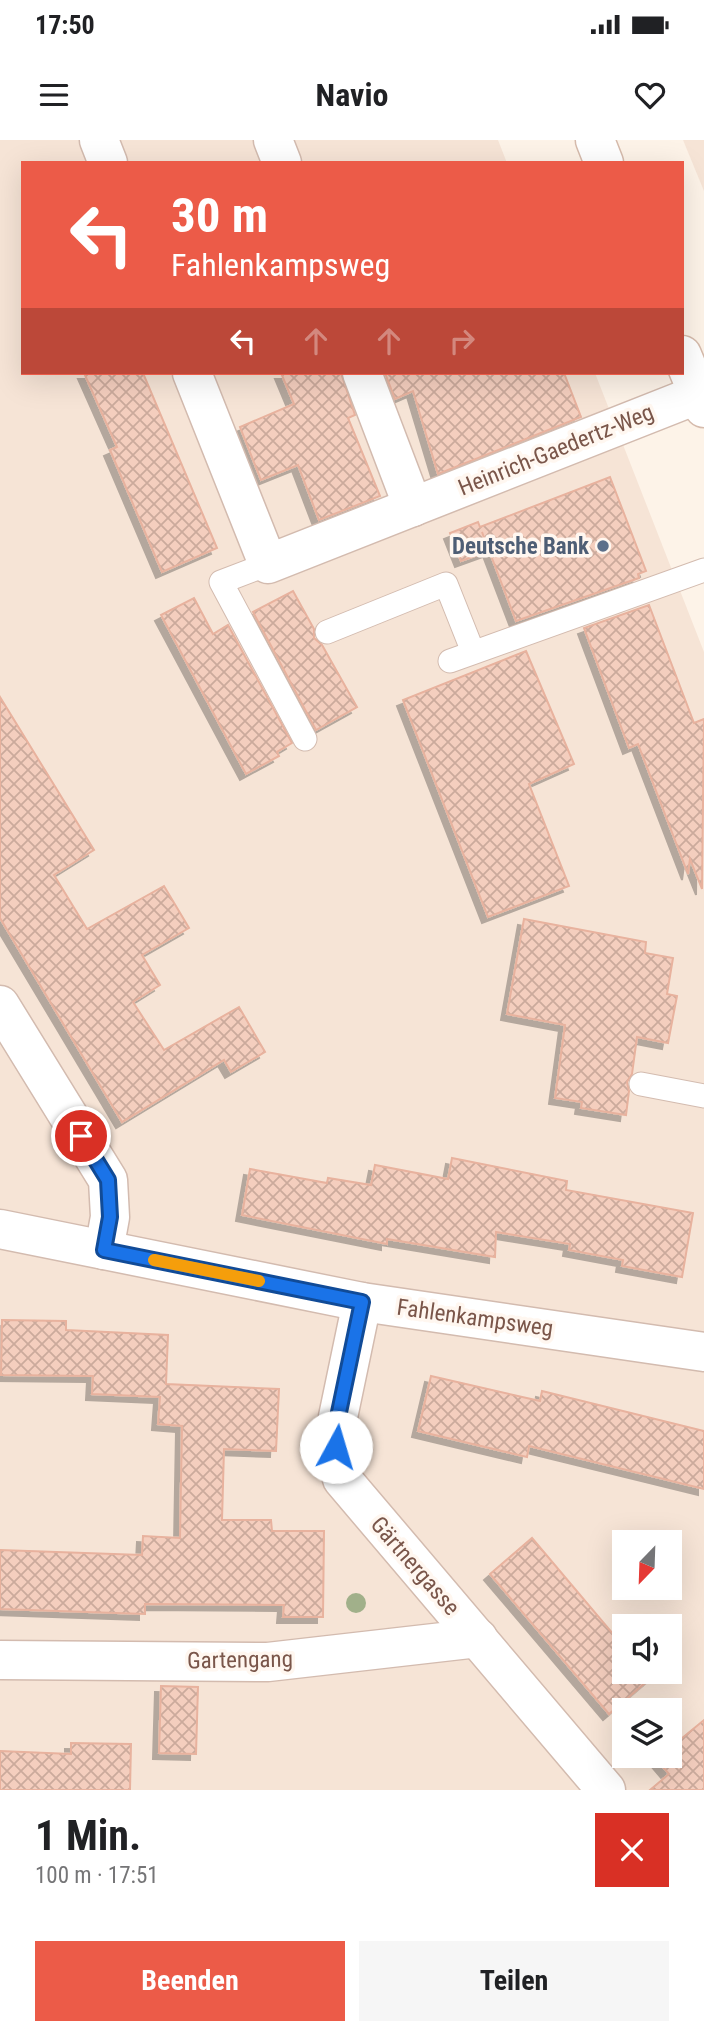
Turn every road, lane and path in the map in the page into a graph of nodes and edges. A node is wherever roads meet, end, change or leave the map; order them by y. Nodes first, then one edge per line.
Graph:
1 (99, 140) edge
2 (273, 140) edge
3 (595, 140) edge
4 (107, 161) edge
5 (281, 161) edge
6 (603, 161) edge
7 (684, 360) edge
8 (193, 375) edge
9 (363, 375) edge
10 (701, 401) edge
11 (413, 507) junction
12 (268, 564) junction
13 (704, 570) edge
14 (327, 632) dead end
15 (474, 652) junction
16 (450, 661) dead end
17 (305, 738) dead end
18 (0, 1005) edge
19 (641, 1084) dead end
20 (704, 1096) edge
21 (0, 1229) edge
22 (104, 1250) junction
23 (362, 1302) junction
24 (704, 1352) edge
25 (478, 1638) junction
26 (0, 1660) edge
27 (606, 1790) edge

1 - 4 street
2 - 5 street
3 - 6 street
7 - 10 street
8 - 12 street
9 - 11 street
10 - 11 street, Heinrich-Gaedertz-Weg
11 - 12 street, Heinrich-Gaedertz-Weg
12 - 17 lane
13 - 15 lane
14 - 15 lane
15 - 16 lane
18 - 22 street
19 - 20 lane
21 - 22 street, Fahlenkampsweg
22 - 23 street, Fahlenkampsweg
23 - 24 street, Fahlenkampsweg
23 - 25 street, Gärtnergasse
25 - 26 street, Gartengang
25 - 27 street, Gärtnergasse

